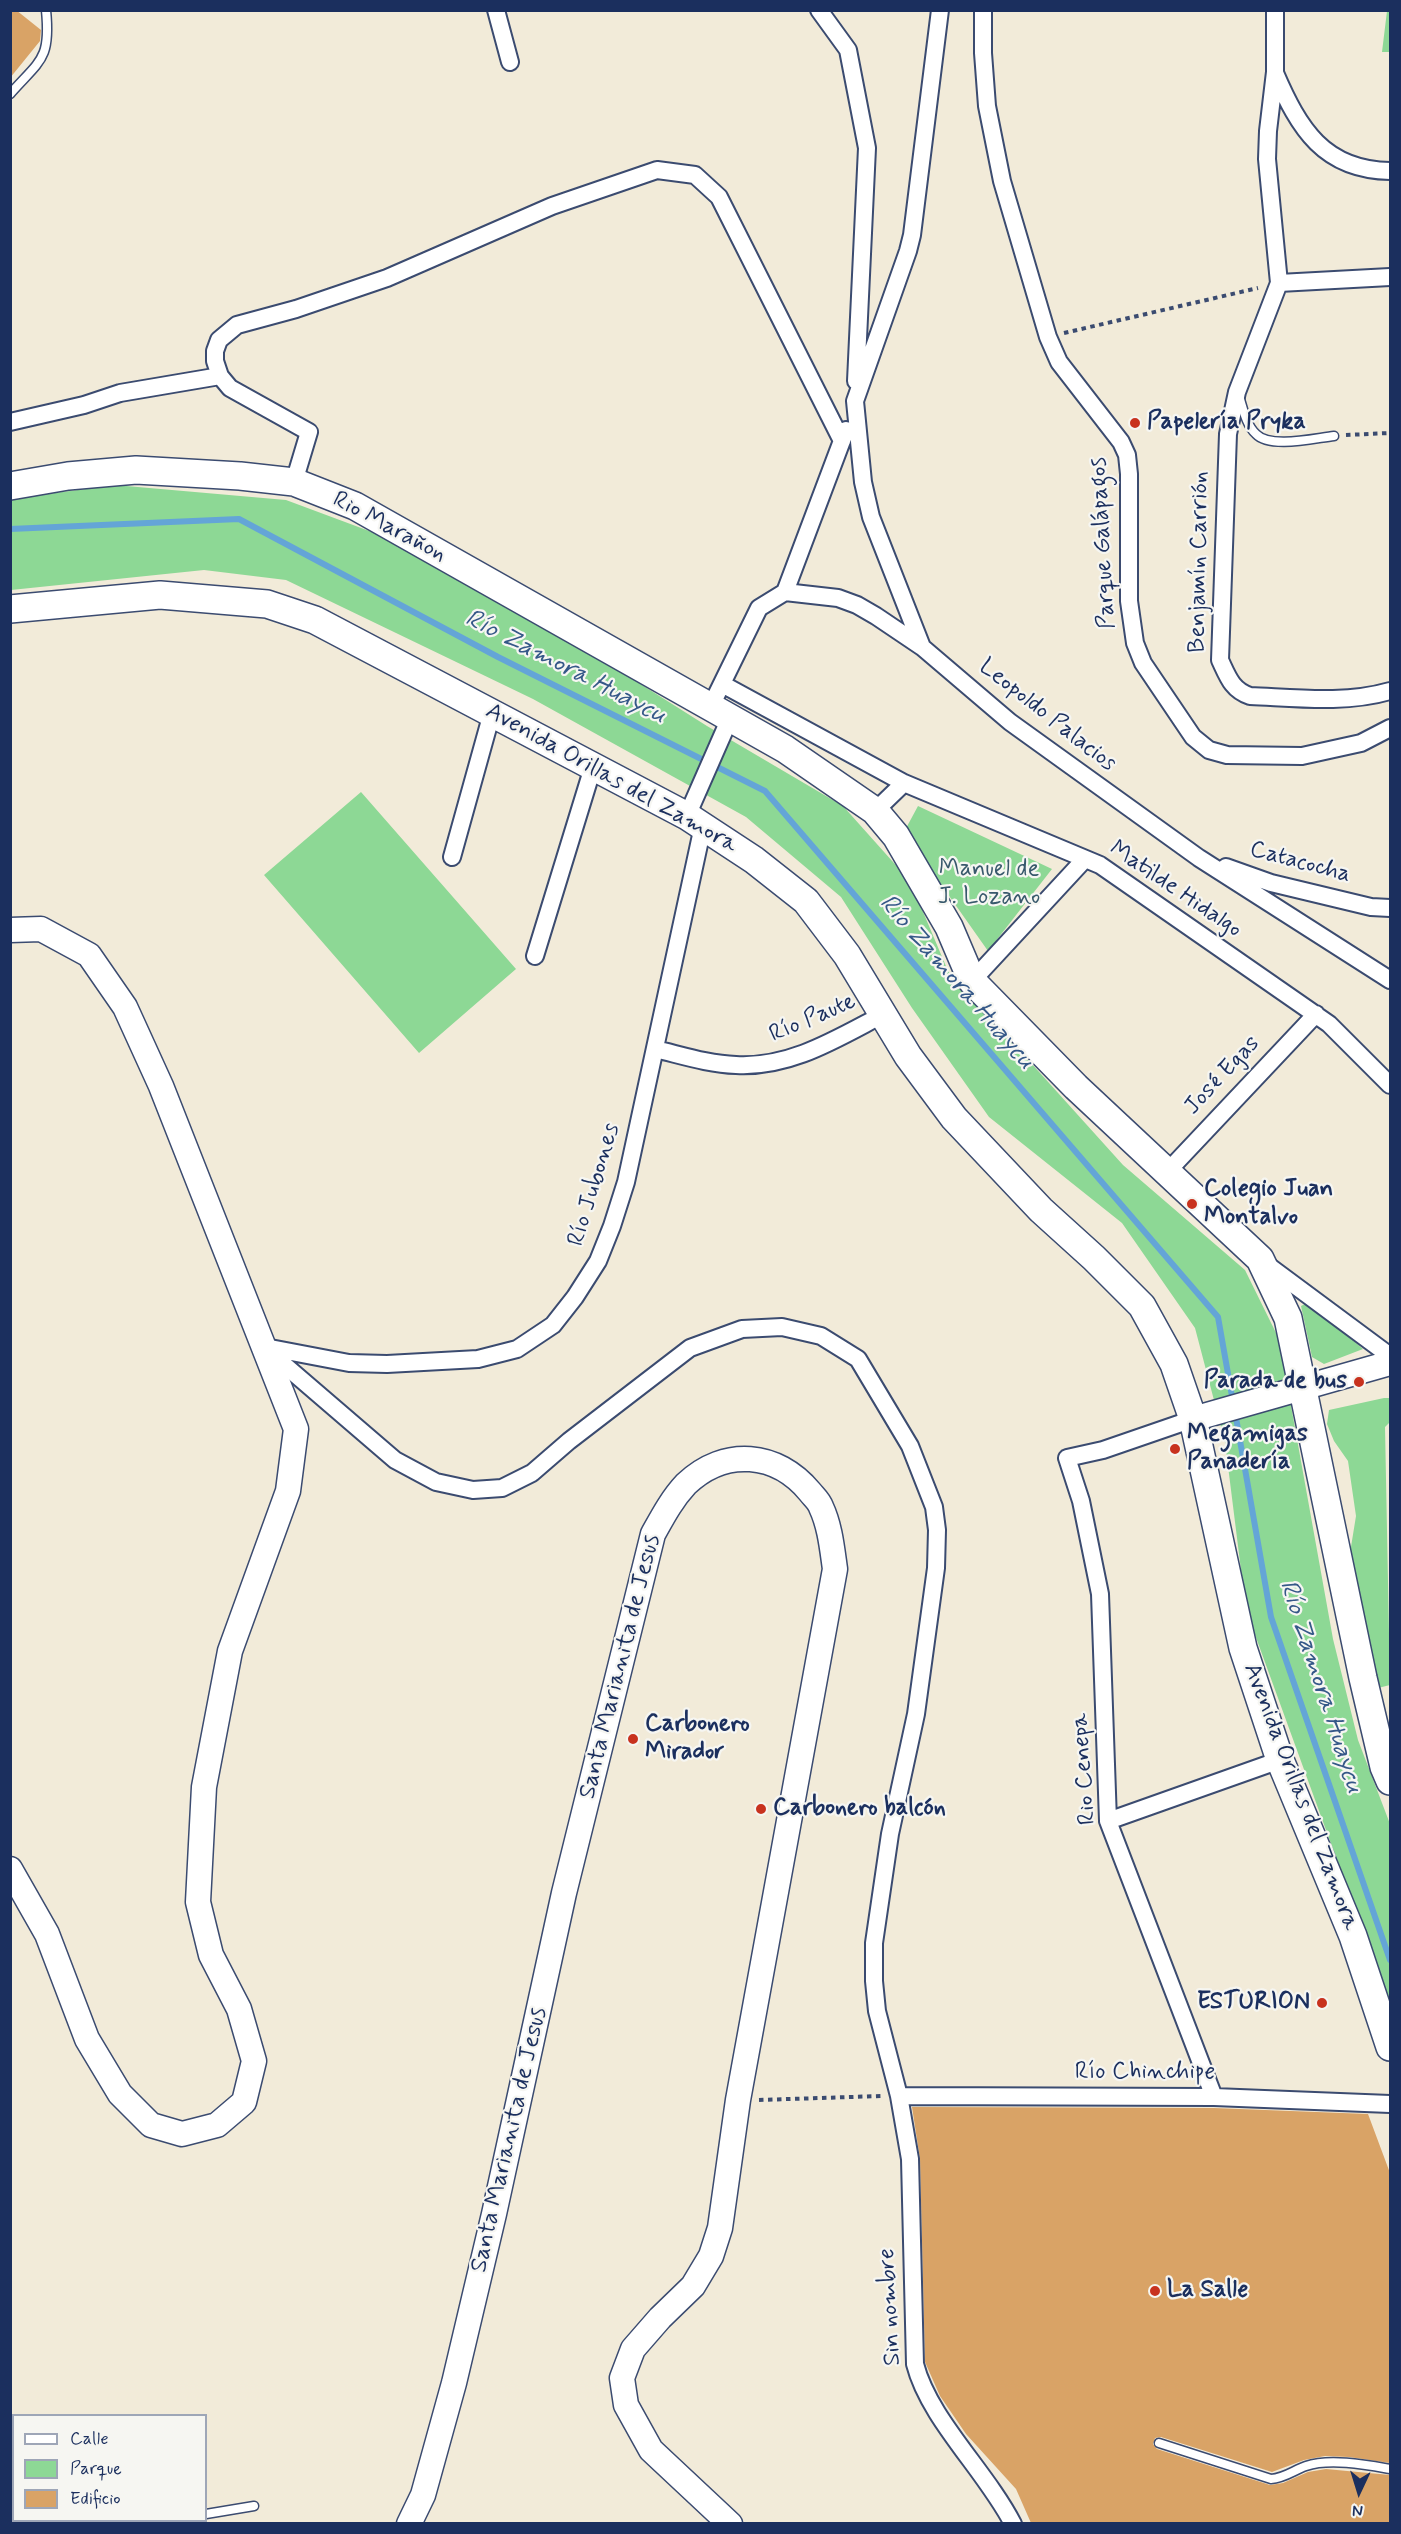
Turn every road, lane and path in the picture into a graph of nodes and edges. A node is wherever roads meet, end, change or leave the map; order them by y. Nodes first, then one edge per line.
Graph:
1 (46, 10) edge
2 (496, 10) edge
3 (819, 10) edge
4 (940, 10) edge
5 (982, 10) edge
6 (1275, 10) edge
7 (510, 62) dead end
8 (1275, 72) junction
9 (10, 94) edge
10 (1390, 171) edge
11 (1390, 277) edge
12 (1279, 283) junction
13 (1048, 337) junction
14 (220, 376) junction
15 (1237, 392) junction
16 (855, 401) junction
17 (10, 422) edge
18 (1390, 433) edge
19 (1334, 436) joint
20 (842, 441) junction
21 (294, 482) junction
22 (10, 486) edge
23 (785, 592) junction
24 (10, 609) edge
25 (922, 647) junction
26 (722, 684) junction
27 (1390, 691) edge
28 (492, 713) junction
29 (720, 713) junction
30 (1390, 728) edge
31 (593, 767) junction
32 (904, 783) junction
33 (875, 811) junction
34 (695, 821) junction
35 (452, 857) dead end
36 (1199, 858) junction
37 (1084, 860) junction
38 (1390, 908) edge
39 (10, 930) edge
40 (536, 956) dead end
41 (1390, 980) edge
42 (972, 981) junction
43 (1316, 1014) junction
44 (882, 1015) junction
45 (655, 1049) junction
46 (1390, 1084) edge
47 (1167, 1172) junction
48 (1260, 1259) junction
49 (264, 1347) junction
50 (1390, 1356) edge
51 (1390, 1363) edge
52 (1293, 1392) junction
53 (1203, 1416) junction
54 (1280, 1760) junction
55 (1390, 1781) edge
56 (1108, 1821) junction
57 (10, 1869) edge
58 (1390, 2047) edge
59 (899, 2096) junction
60 (1214, 2097) junction
61 (738, 2100) junction
62 (1390, 2104) edge
63 (1159, 2443) dead end
64 (1390, 2469) edge
65 (254, 2506) dead end
66 (207, 2514) edge
67 (409, 2523) edge
68 (730, 2523) edge
69 (1013, 2523) edge

1 - 9 lane
2 - 7 street
3 - 16 street
4 - 16 street
5 - 13 street, Parque Galápagos
6 - 8 street
8 - 10 street
8 - 12 street
11 - 12 street
12 - 13 path
12 - 15 street, Benjamín Carrión
13 - 30 street, Parque Galápagos
14 - 17 street
14 - 20 street
14 - 21 street
15 - 19 lane
15 - 27 street, Benjamín Carrión
16 - 20 street
16 - 25 street
18 - 19 path
20 - 23 street
21 - 22 main road, Rio Marañon
21 - 29 main road, Rio Marañon
23 - 25 street, Leopoldo Palacios
23 - 26 street
24 - 28 main road, Avenida Orillas del Zamora
25 - 36 street, Leopoldo Palacios
26 - 29 street
26 - 32 street, Matilde Hidalgo
28 - 31 main road, Avenida Orillas del Zamora
28 - 35 street
29 - 33 main road, Rio Marañon
29 - 34 street, Río Jubones
31 - 34 main road, Avenida Orillas del Zamora
31 - 40 street
32 - 33 street
32 - 37 street, Matilde Hidalgo
33 - 42 main road, Rio Marañon
34 - 44 main road, Avenida Orillas del Zamora
34 - 45 street, Río Jubones
36 - 38 street, Catacocha
36 - 41 street, Leopoldo Palacios
37 - 42 street
37 - 43 street, Matilde Hidalgo
39 - 49 main road
42 - 47 main road
43 - 46 street, Matilde Hidalgo
43 - 47 street, José Egas
44 - 45 street, Río Paute
44 - 53 main road, Avenida Orillas del Zamora
45 - 49 street, Río Jubones
47 - 48 main road
48 - 50 street
48 - 52 main road
49 - 57 main road
49 - 59 street, Sin nombre
51 - 52 main road
52 - 53 main road
52 - 55 main road
53 - 54 main road, Avenida Orillas del Zamora
53 - 56 street, Rio Cenepa
54 - 56 street
54 - 58 main road, Avenida Orillas del Zamora
56 - 60 street, Rio Cenepa
59 - 60 street, Río Chinchipe
59 - 61 path
59 - 69 street, Sin nombre
60 - 62 street, Río Chinchipe
61 - 67 main road, Santa Marianita de Jesus
61 - 68 main road, Santa Marianita de Jesus
63 - 64 lane
65 - 66 lane

